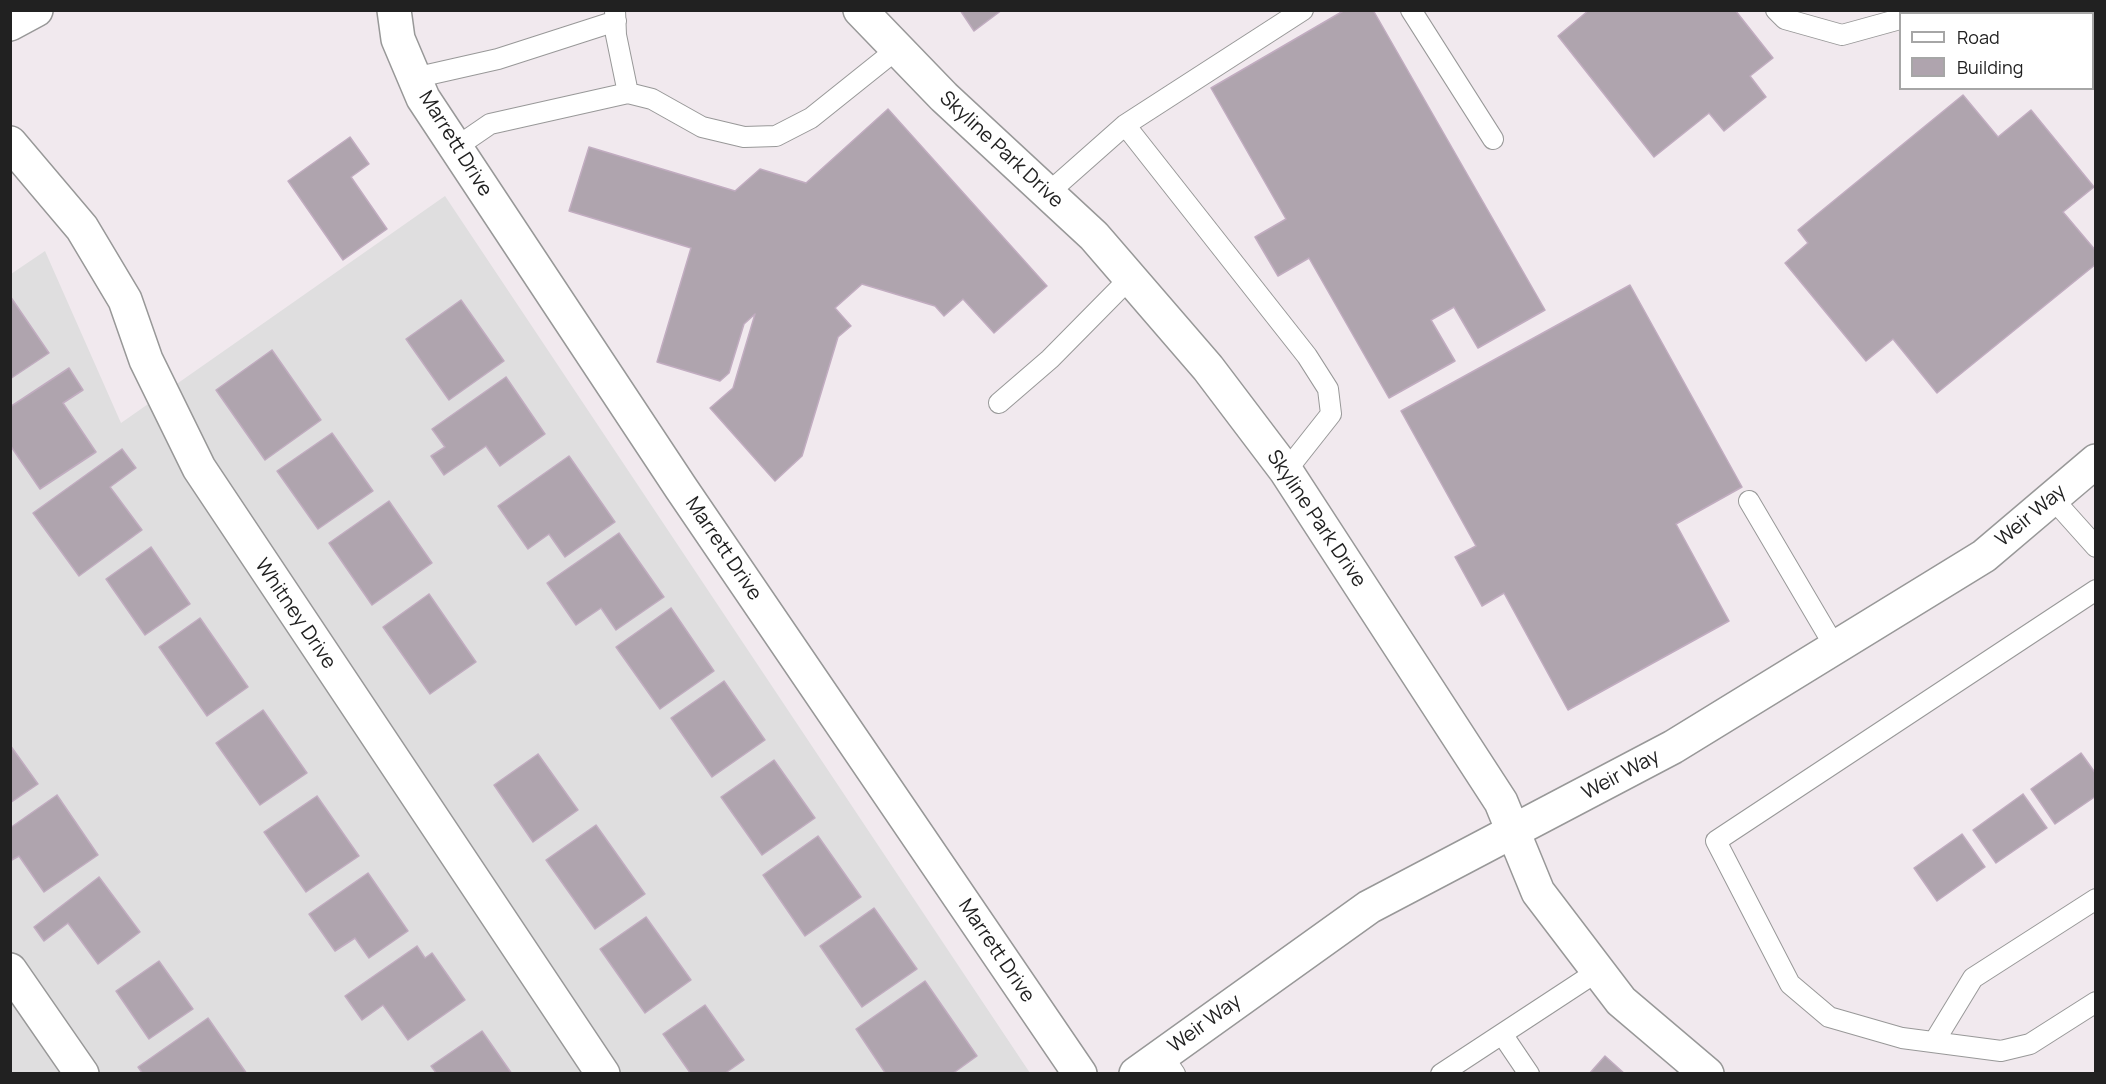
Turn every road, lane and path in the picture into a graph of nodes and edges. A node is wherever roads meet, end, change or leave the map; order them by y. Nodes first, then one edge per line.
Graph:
1 (36, 10) edge
2 (394, 10) edge
3 (860, 10) edge
4 (1303, 10) edge
5 (1411, 10) edge
6 (1776, 10) edge
7 (615, 16) edge
8 (1899, 19) edge
9 (10, 24) edge
10 (896, 50) junction
11 (414, 78) junction
12 (628, 93) junction
13 (1125, 125) junction
14 (1493, 139) dead end
15 (10, 143) edge
16 (455, 148) junction
17 (1047, 194) junction
18 (1130, 278) junction
19 (999, 403) dead end
20 (2096, 461) edge
21 (1286, 471) junction
22 (2053, 499) junction
23 (1749, 501) dead end
24 (2096, 548) edge
25 (2096, 590) edge
26 (1835, 647) junction
27 (1515, 832) junction
28 (2096, 899) edge
29 (10, 970) edge
30 (1598, 971) junction
31 (2096, 1002) edge
32 (1502, 1034) junction
33 (1934, 1042) junction
34 (1158, 1067) edge
35 (82, 1074) edge
36 (603, 1074) edge
37 (1080, 1074) edge
38 (1441, 1074) edge
39 (1529, 1074) edge
40 (1707, 1074) edge

1 - 9 street
2 - 11 street, Marrett Drive
3 - 10 street, Skyline Park Drive
4 - 13 lane
5 - 14 lane
6 - 8 lane
7 - 11 lane
7 - 12 lane
10 - 12 lane
10 - 17 street, Skyline Park Drive
11 - 16 street, Marrett Drive
12 - 16 lane
13 - 17 lane
13 - 21 lane
15 - 36 street, Whitney Drive
16 - 37 street, Marrett Drive
17 - 18 street, Skyline Park Drive
18 - 19 lane
18 - 21 street, Skyline Park Drive
20 - 22 street, Weir Way
21 - 27 street, Skyline Park Drive
22 - 24 lane
22 - 26 street, Weir Way
23 - 26 lane
25 - 33 lane
26 - 27 street, Weir Way
27 - 30 street, Skyline Park Drive
27 - 34 street, Weir Way
28 - 33 lane
29 - 35 street
30 - 32 lane
30 - 40 street, Skyline Park Drive
31 - 33 lane
32 - 38 lane
32 - 39 lane

